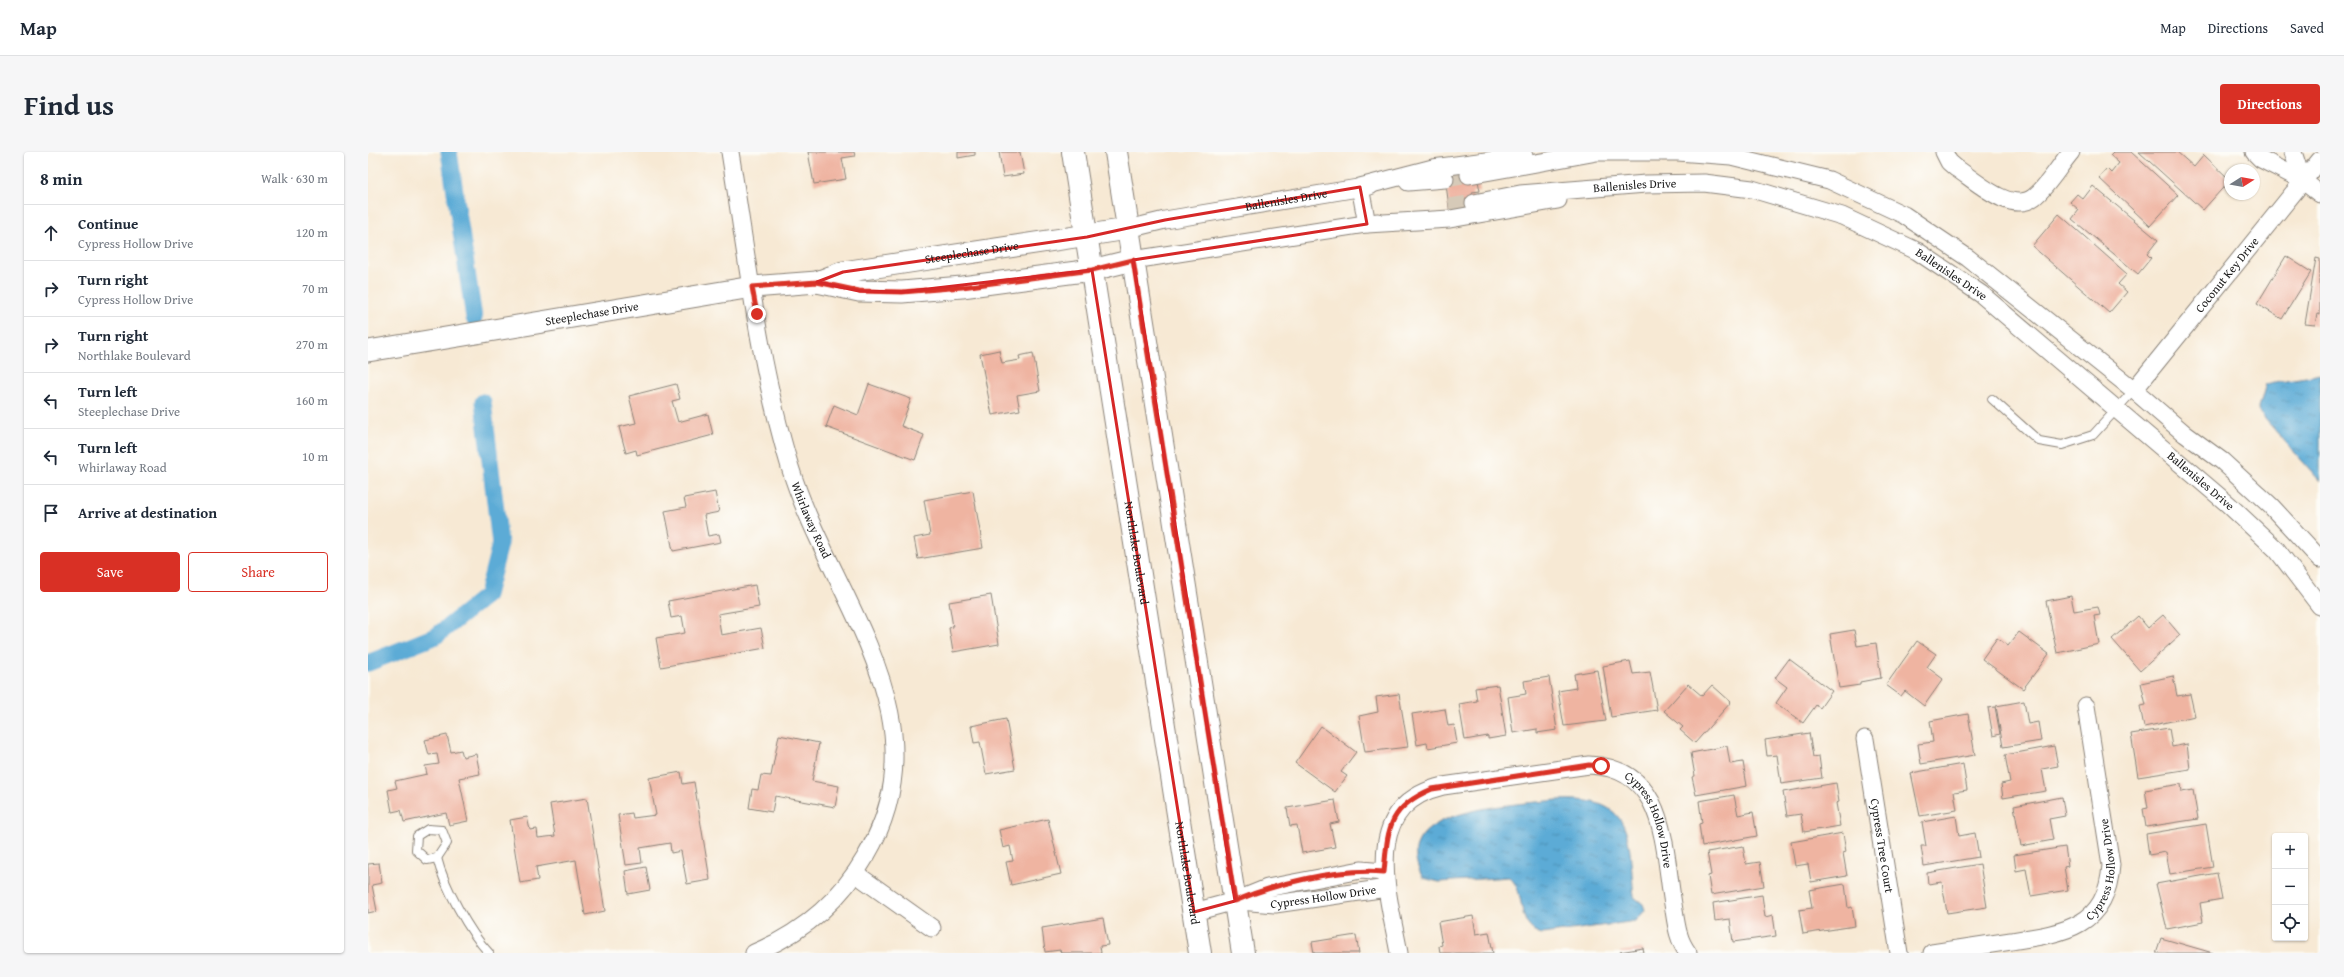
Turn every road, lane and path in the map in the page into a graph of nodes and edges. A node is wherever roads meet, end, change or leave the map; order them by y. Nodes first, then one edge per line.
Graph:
1 (730, 152) edge
2 (1073, 152) edge
3 (1116, 152) edge
4 (1597, 152) edge
5 (1944, 152) edge
6 (2071, 152) edge
7 (2254, 152) edge
8 (2293, 152) edge
9 (2320, 160) edge
10 (1516, 167) junction
11 (1469, 175) tunnel mouth
12 (1445, 179) tunnel mouth
13 (2302, 180) junction
14 (1611, 186) junction
15 (1360, 187) junction
16 (1520, 194) junction
17 (2320, 194) edge
18 (1474, 203) tunnel mouth
19 (1449, 207) tunnel mouth
20 (1367, 224) junction
21 (1128, 229) junction
22 (1086, 237) junction
23 (1133, 260) junction
24 (1092, 270) junction
25 (817, 282) junction
26 (752, 287) junction
27 (368, 351) edge
28 (2134, 390) junction
29 (1992, 399) dead end
30 (2116, 410) junction
31 (2320, 559) edge
32 (2320, 606) edge
33 (2086, 706) dead end
34 (1865, 739) dead end
35 (437, 858) dead end
36 (856, 874) junction
37 (1386, 880) junction
38 (1235, 901) junction
39 (1194, 912) junction
40 (932, 928) dead end
41 (489, 953) edge
42 (754, 953) edge
43 (1200, 953) edge
44 (1243, 953) edge
45 (1399, 953) edge
46 (1688, 953) edge
47 (1899, 953) edge
48 (1932, 953) edge

1 - 26 street, Whirlaway Road
2 - 22 main road, Northlake Boulevard
3 - 21 main road
4 - 10 street, Ballenisles Drive
4 - 15 street
4 - 28 street, Ballenisles Drive
5 - 6 street
7 - 13 street
8 - 13 street
9 - 13 street, Coconut Key Drive
10 - 11 street, Ballenisles Drive
10 - 16 street
12 - 15 street, Ballenisles Drive
13 - 17 street
13 - 28 street, Coconut Key Drive
14 - 16 street, Ballenisles Drive
14 - 20 street
14 - 30 street, Ballenisles Drive
15 - 20 street
15 - 21 street, Ballenisles Drive
16 - 18 street, Ballenisles Drive
19 - 20 street
20 - 23 street
21 - 22 street, Steeplechase Drive
21 - 23 main road
22 - 24 main road, Northlake Boulevard
22 - 25 street, Steeplechase Drive
23 - 24 street, Steeplechase Drive
23 - 38 main road
24 - 25 street, Steeplechase Drive
24 - 39 main road, Northlake Boulevard
25 - 26 street, Steeplechase Drive
26 - 27 street, Steeplechase Drive
26 - 36 street, Whirlaway Road
28 - 30 lane
28 - 31 street, Ballenisles Drive
29 - 30 lane
30 - 32 street, Ballenisles Drive
33 - 48 street, Cypress Hollow Drive
34 - 47 street, Cypress Tree Court
35 - 41 lane
36 - 40 street
36 - 42 street, Whirlaway Road
37 - 38 street, Cypress Hollow Drive
37 - 45 street, Cypress Hollow Drive
37 - 46 street, Cypress Hollow Drive
38 - 39 street, Cypress Hollow Drive
38 - 44 main road
39 - 43 main road, Northlake Boulevard

